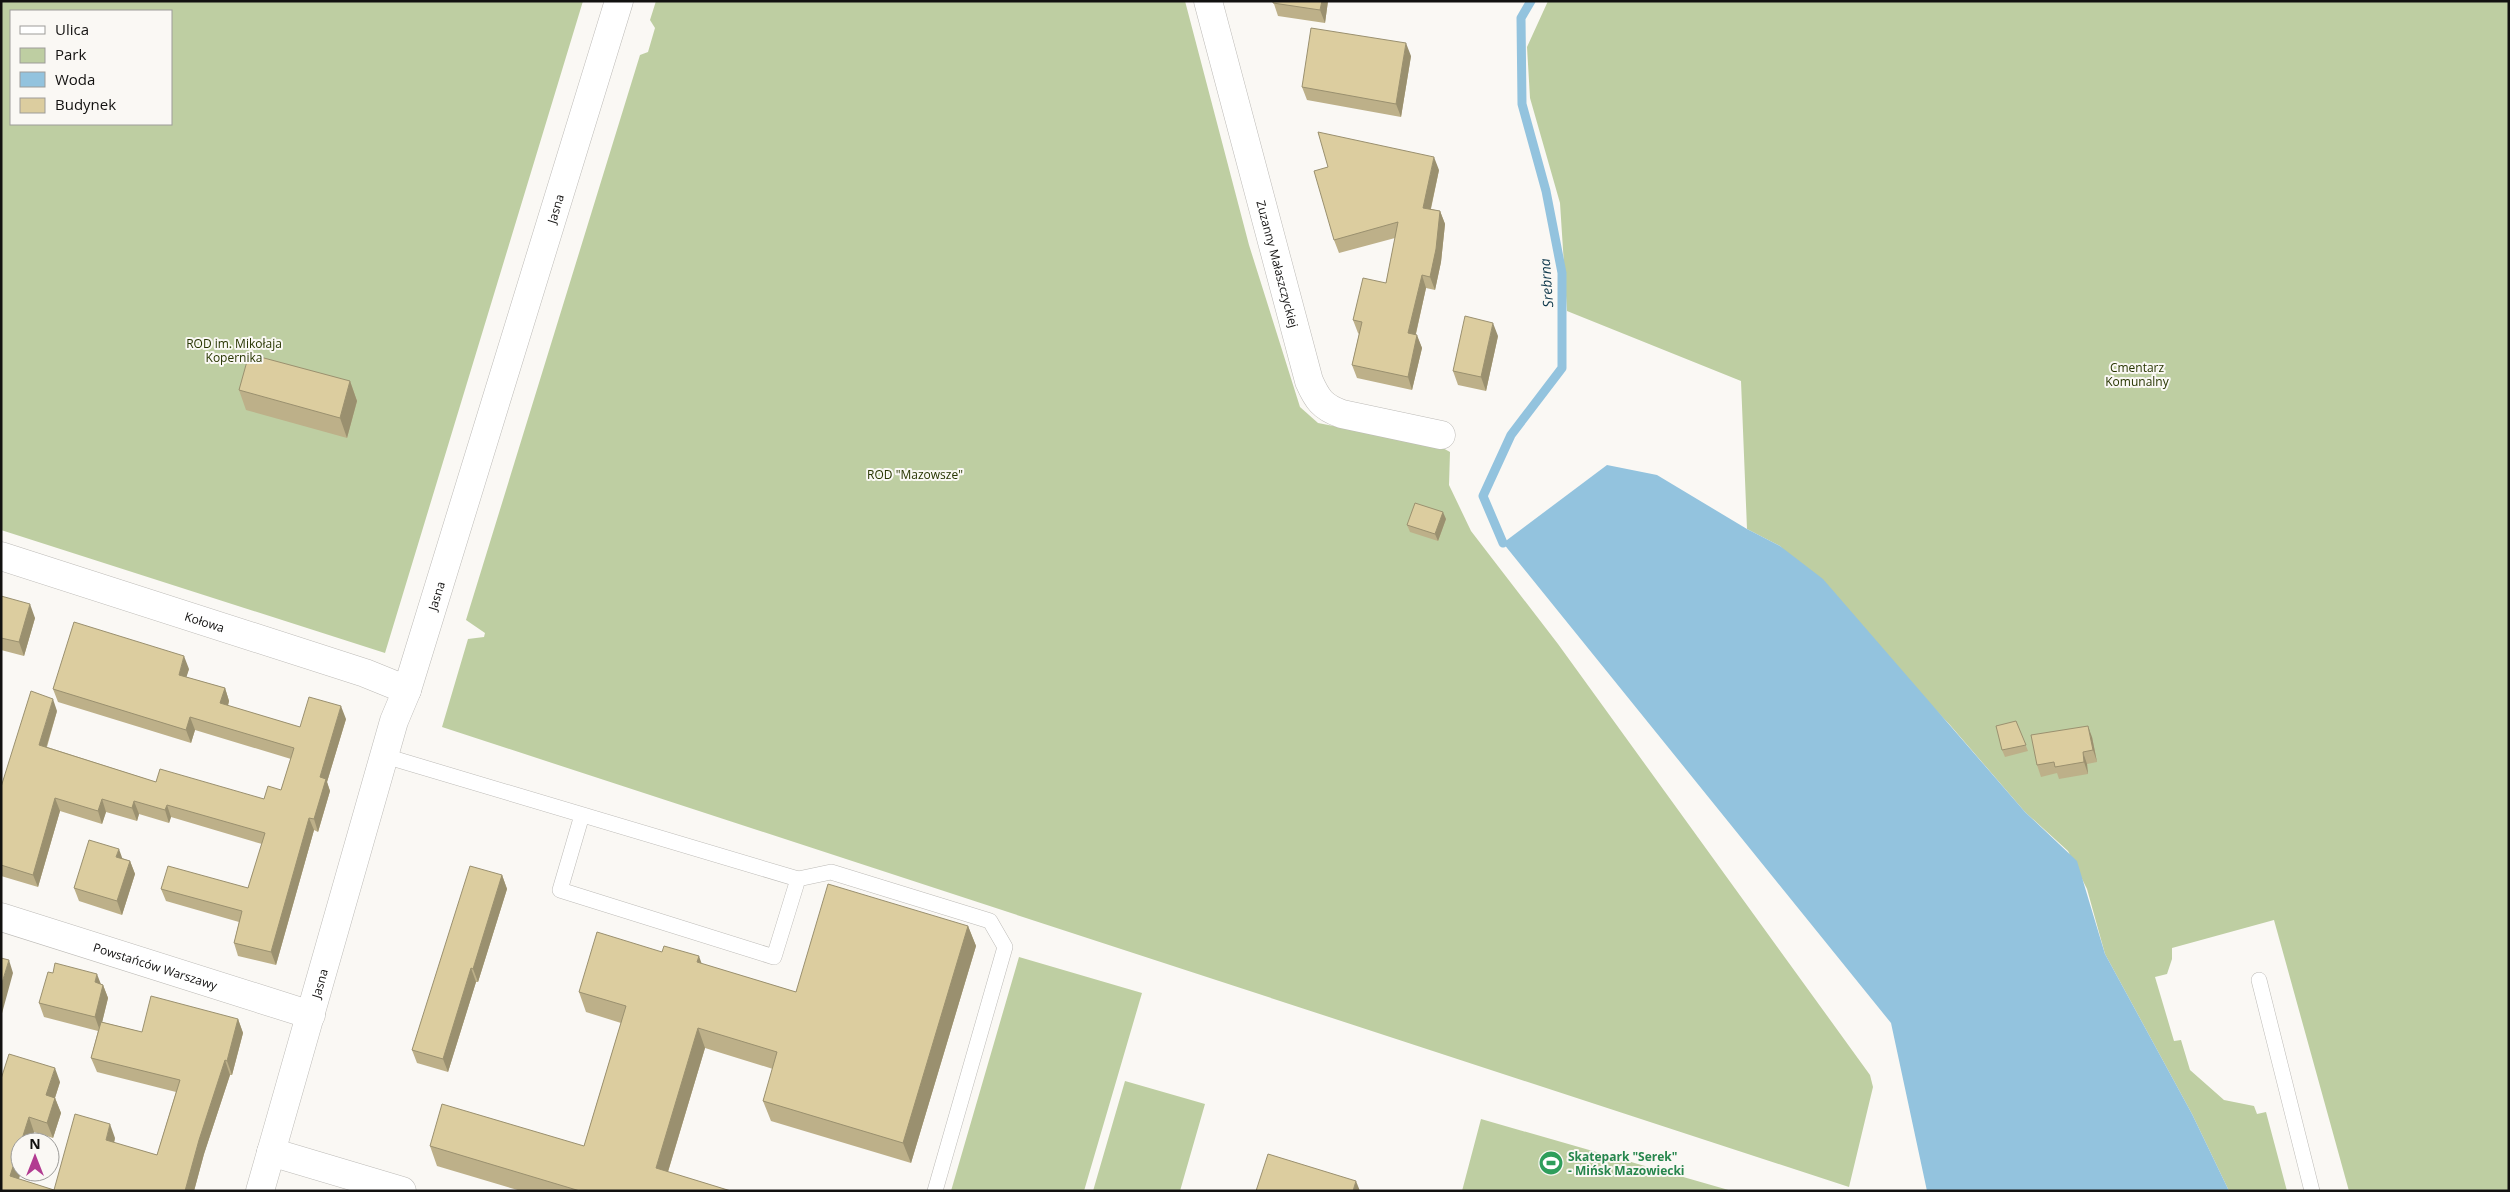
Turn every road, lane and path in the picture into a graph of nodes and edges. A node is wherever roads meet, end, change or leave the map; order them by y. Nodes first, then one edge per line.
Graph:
1 (619, 1) edge
2 (1208, 1) edge
3 (1441, 435) dead end
4 (1, 556) edge
5 (407, 690) junction
6 (385, 756) junction
7 (582, 815) junction
8 (798, 879) junction
9 (1, 917) edge
10 (2259, 980) dead end
11 (311, 1015) junction
12 (271, 1152) junction
13 (260, 1191) edge
14 (402, 1191) edge
15 (934, 1191) edge
16 (2312, 1191) edge

1 - 5 street, Jasna
2 - 3 street, Zuzanny Małaszczyckiej
4 - 5 street, Kołowa
5 - 6 street, Jasna
6 - 7 lane
6 - 11 street, Jasna
7 - 8 lane
7 - 8 lane
8 - 15 lane
9 - 11 street, Powstańców Warszawy
10 - 16 lane
11 - 12 street, Jasna
12 - 13 street, Jasna
12 - 14 street

